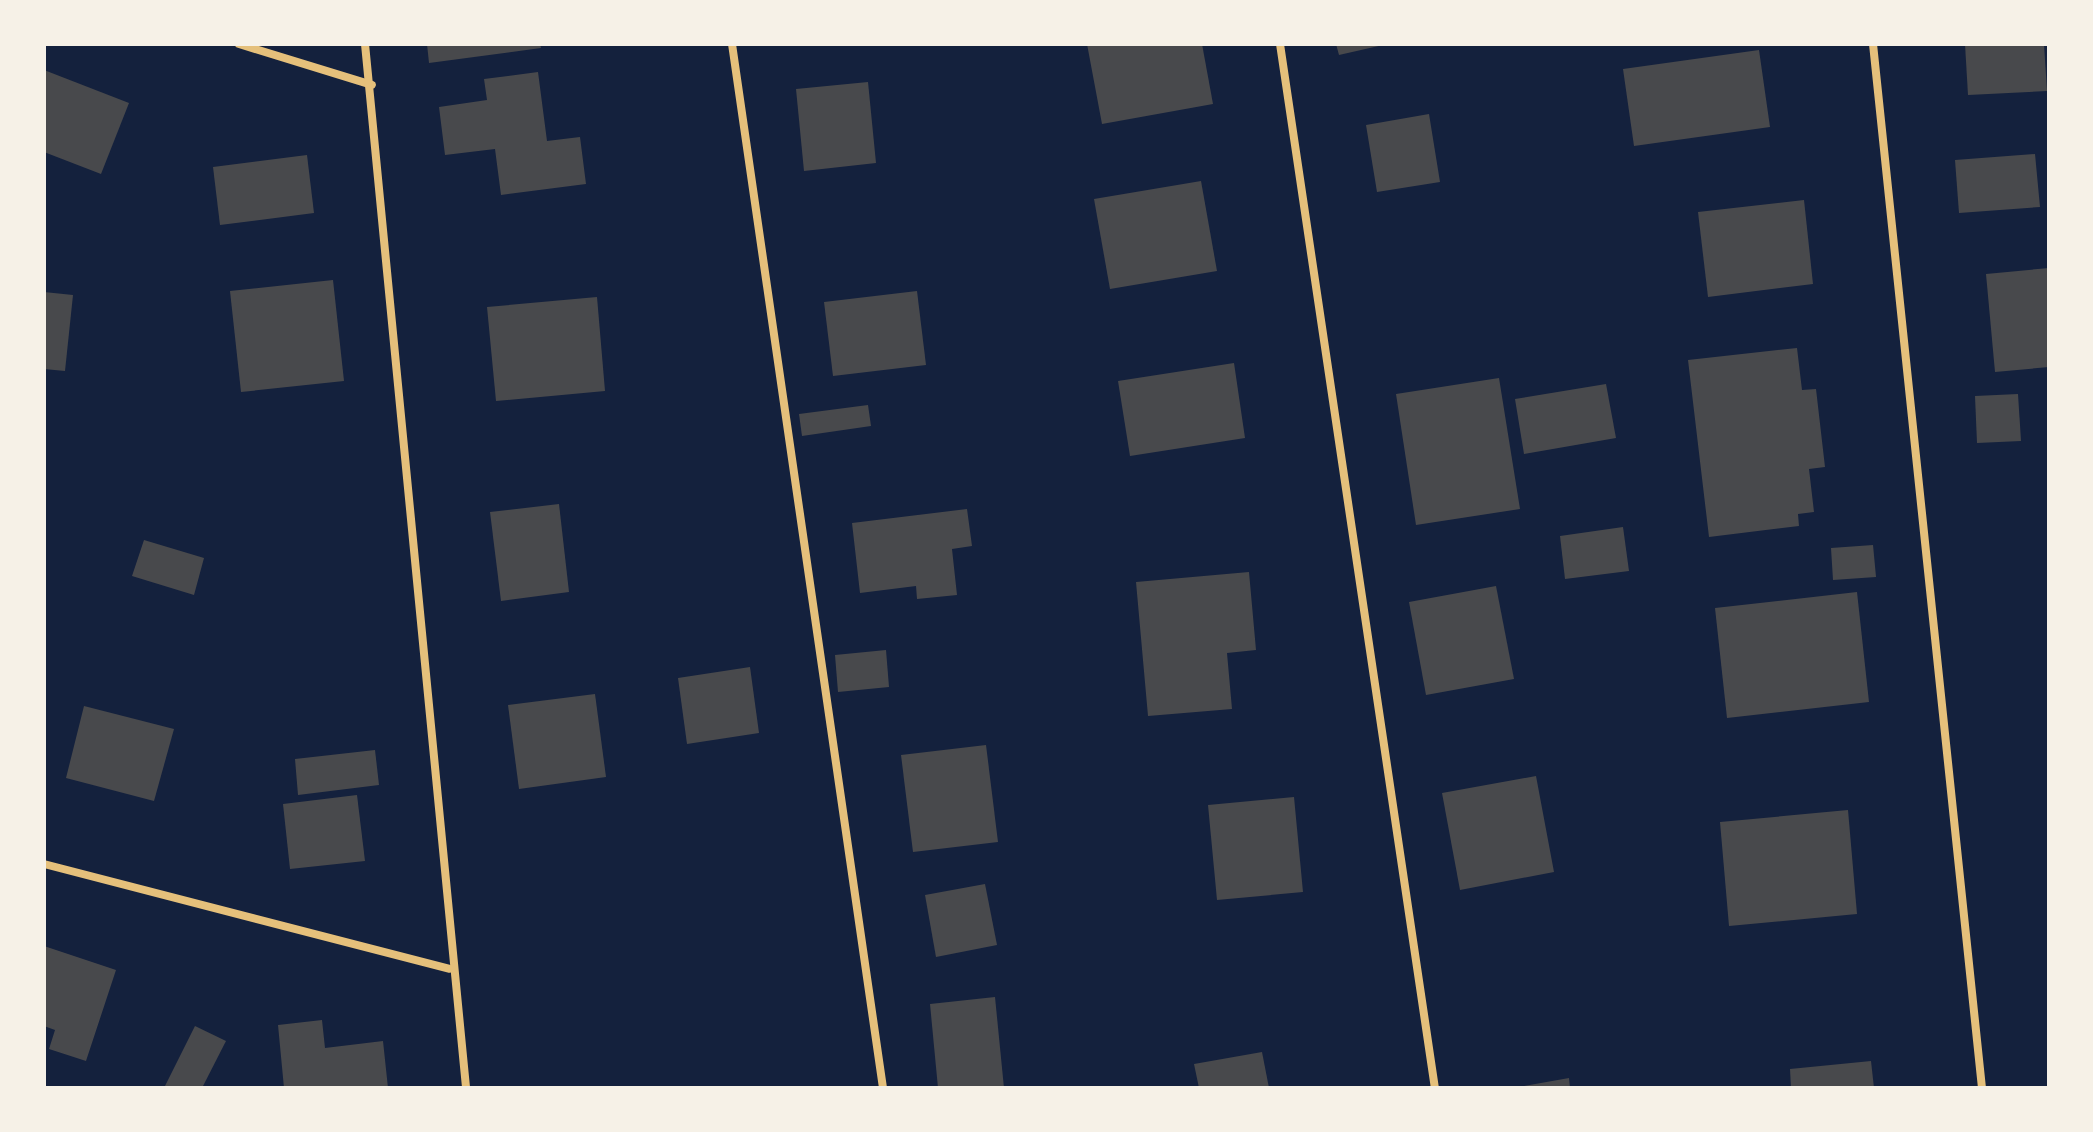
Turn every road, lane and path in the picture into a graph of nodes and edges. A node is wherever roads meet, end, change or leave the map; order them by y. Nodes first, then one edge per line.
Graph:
1 (239, 44) edge
2 (365, 44) edge
3 (732, 44) edge
4 (1280, 44) edge
5 (1873, 44) edge
6 (372, 85) junction
7 (44, 864) edge
8 (449, 969) junction
9 (466, 1088) edge
10 (883, 1088) edge
11 (1435, 1088) edge
12 (1982, 1088) edge

1 - 6 street
2 - 6 street
3 - 10 street
4 - 11 street
5 - 12 street
6 - 8 street
7 - 8 street
8 - 9 street

